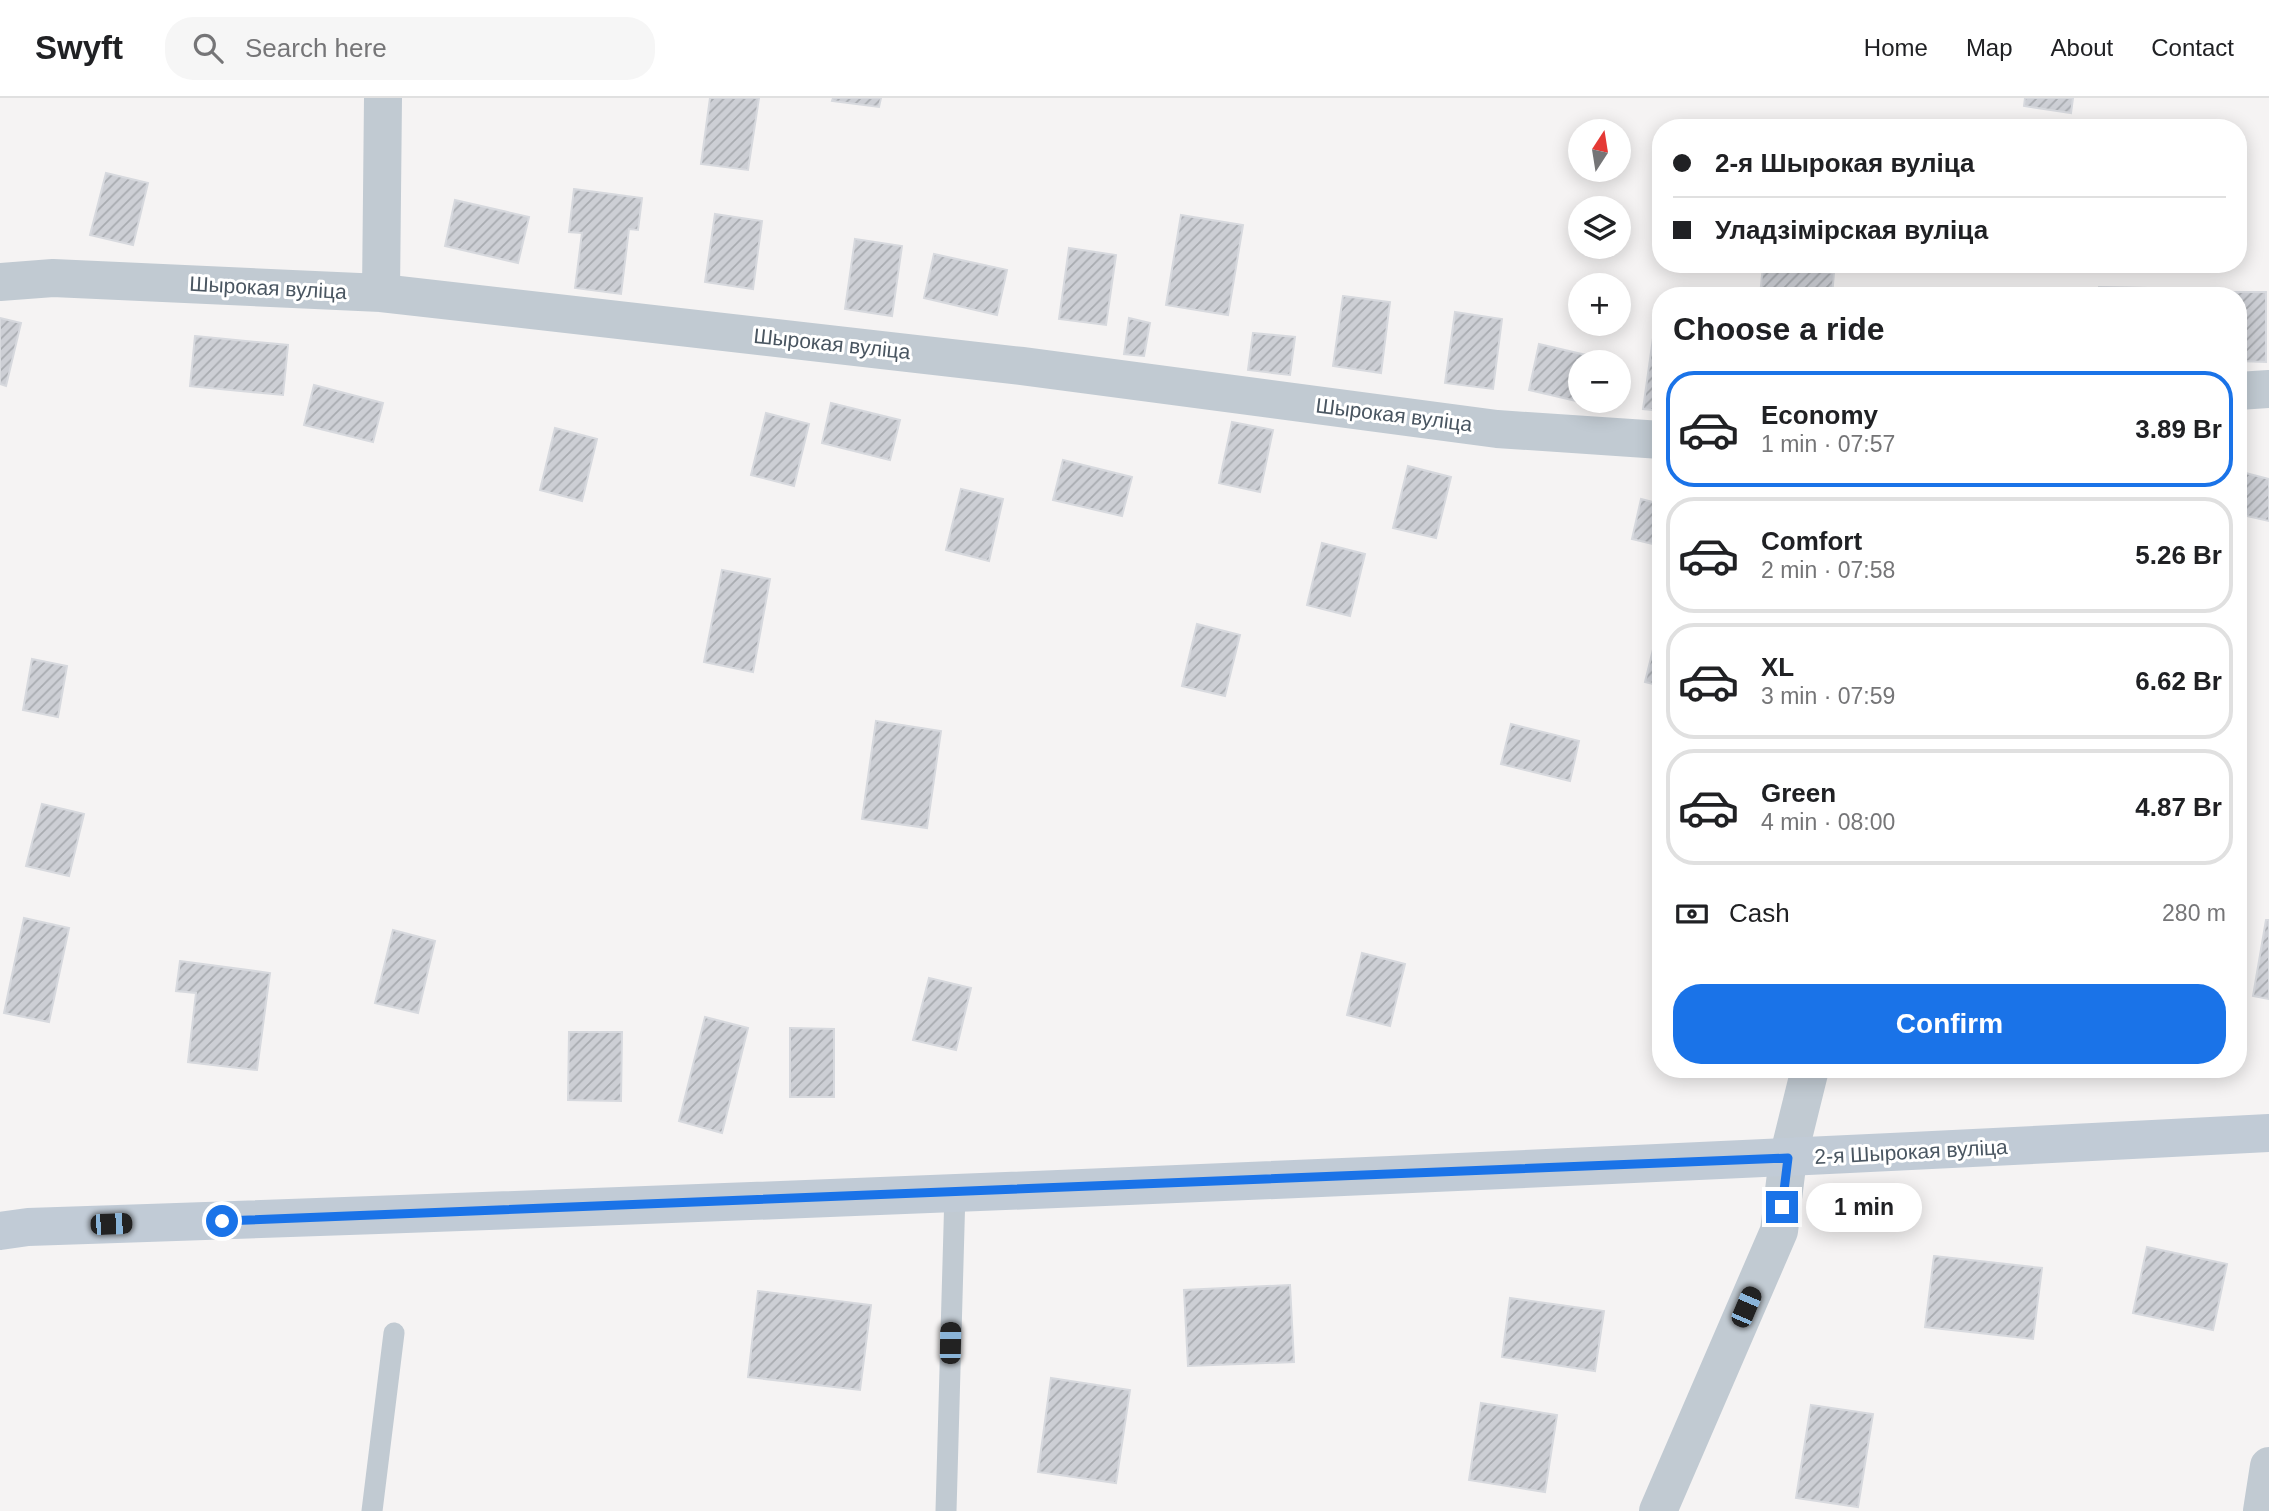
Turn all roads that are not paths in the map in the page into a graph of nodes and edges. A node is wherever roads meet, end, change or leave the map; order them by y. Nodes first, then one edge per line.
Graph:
1 (383, 98) edge
2 (0, 282) edge
3 (381, 293) junction
4 (2269, 389) edge
5 (2247, 390) edge
6 (1652, 439) edge
7 (1808, 1078) edge
8 (2269, 1133) edge
9 (1788, 1158) junction
10 (955, 1192) junction
11 (0, 1231) edge
12 (394, 1333) dead end
13 (2269, 1466) edge
14 (372, 1511) edge
15 (946, 1511) edge
16 (1658, 1511) edge
17 (2262, 1511) edge

1 - 3 street
2 - 3 street, Шырокая вуліца
3 - 6 street, Шырокая вуліца
4 - 5 street
7 - 9 street
8 - 9 street, 2-я Шырокая вуліца
9 - 10 street, 2-я Шырокая вуліца
9 - 16 street
10 - 11 street, 2-я Шырокая вуліца
10 - 15 lane
12 - 14 lane
13 - 17 street

